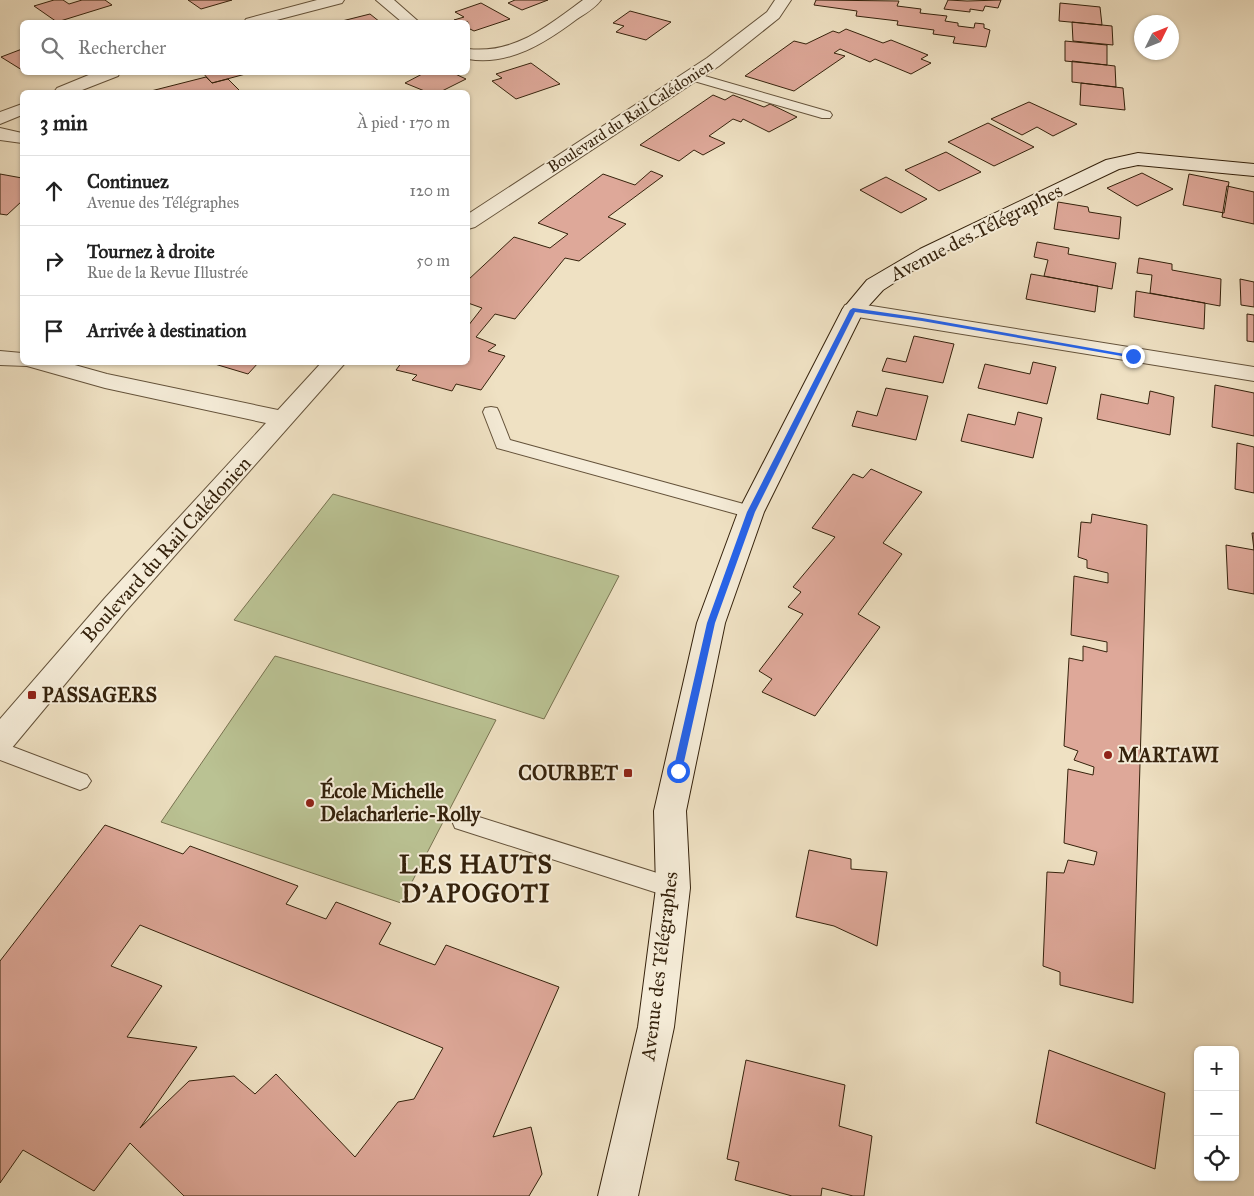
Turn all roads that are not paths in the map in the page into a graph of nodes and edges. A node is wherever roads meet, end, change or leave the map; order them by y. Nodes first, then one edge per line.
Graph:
1 (336, 0) edge
2 (384, 0) edge
3 (593, 0) edge
4 (783, 0) edge
5 (297, 4) edge
6 (257, 20) edge
7 (409, 20) edge
8 (470, 54) edge
9 (105, 75) edge
10 (691, 76) junction
11 (69, 90) edge
12 (20, 111) edge
13 (826, 115) dead end
14 (0, 119) edge
15 (0, 134) edge
16 (20, 138) edge
17 (1254, 170) edge
18 (470, 221) edge
19 (853, 310) junction
20 (0, 358) edge
21 (20, 360) edge
22 (47, 365) edge
23 (332, 365) edge
24 (1254, 374) edge
25 (491, 412) dead end
26 (281, 419) junction
27 (751, 512) junction
28 (0, 740) edge
29 (0, 751) edge
30 (80, 781) dead end
31 (463, 821) dead end
32 (673, 888) junction
33 (625, 1194) edge

1 - 5 street
2 - 7 street
3 - 8 street
4 - 10 street, Boulevard du Rail Calédonien
5 - 6 street
9 - 11 street
10 - 13 lane
10 - 18 street, Boulevard du Rail Calédonien
12 - 14 street
15 - 16 street
17 - 19 street, Avenue des Télégraphes
19 - 24 street
19 - 27 street, Avenue des Télégraphes
20 - 21 street
22 - 26 street
23 - 26 street, Boulevard du Rail Calédonien
25 - 27 lane
26 - 28 street, Boulevard du Rail Calédonien
27 - 32 street, Avenue des Télégraphes
29 - 30 lane
31 - 32 lane
32 - 33 street, Avenue des Télégraphes

